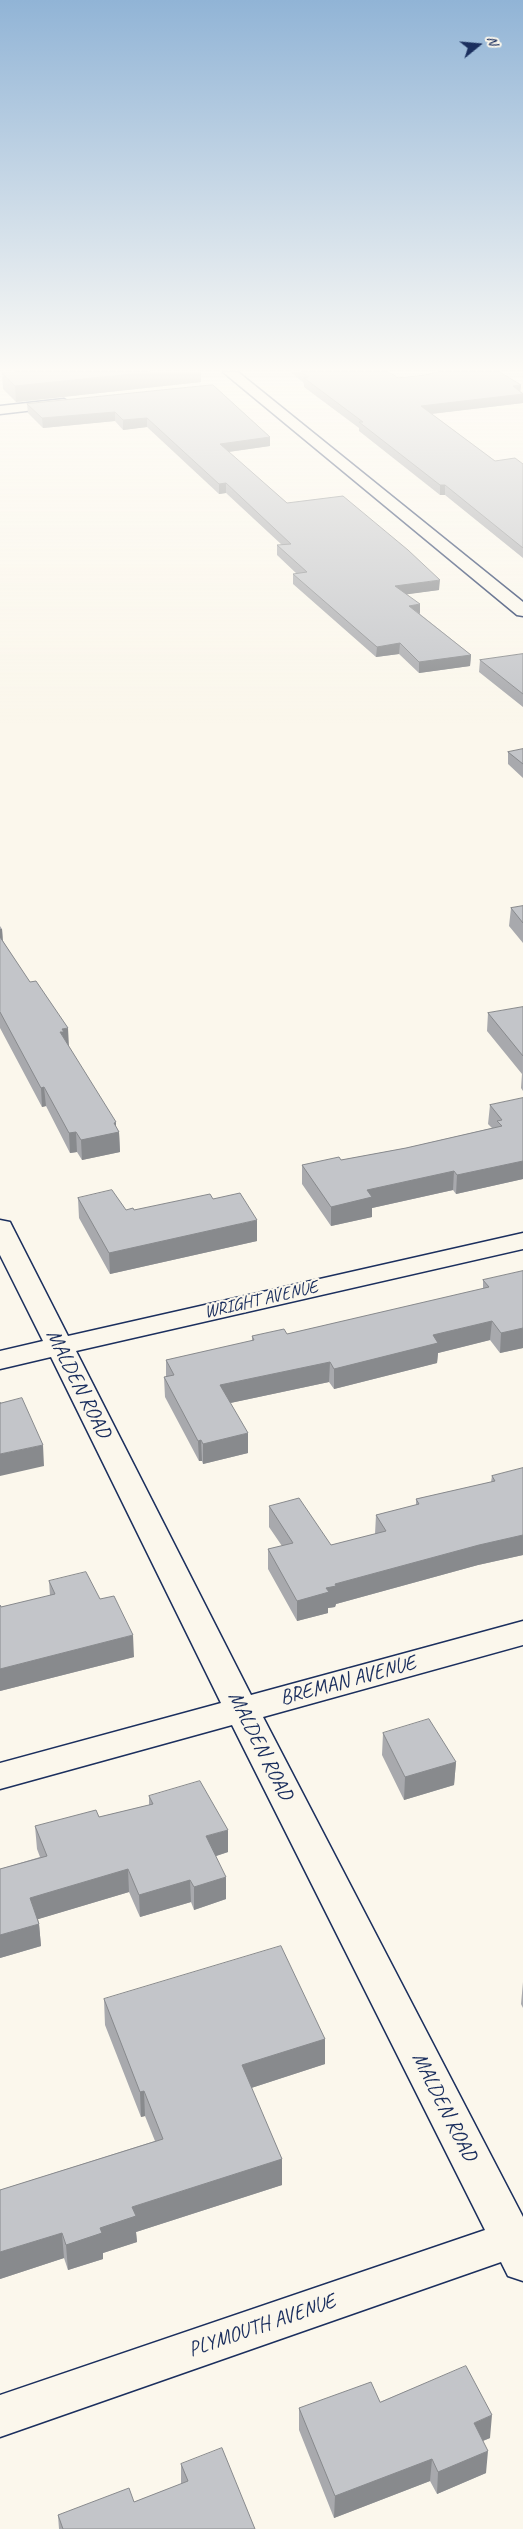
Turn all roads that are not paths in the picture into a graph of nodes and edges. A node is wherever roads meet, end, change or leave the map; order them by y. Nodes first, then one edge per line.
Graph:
1 (374, 490) edge
2 (523, 611) edge
3 (0, 1228) edge
4 (523, 1241) edge
5 (59, 1346) junction
6 (0, 1360) edge
7 (523, 1633) edge
8 (242, 1710) junction
9 (0, 1776) edge
10 (519, 2246) edge
11 (0, 2416) edge

1 - 2 street
3 - 5 street, MALDEN ROAD
4 - 5 street, WRIGHT AVENUE
5 - 6 street, WRIGHT AVENUE
5 - 8 street, MALDEN ROAD
7 - 8 street, BREMAN AVENUE
8 - 9 street, BREMAN AVENUE
8 - 10 street, MALDEN ROAD
10 - 11 street, PLYMOUTH AVENUE

